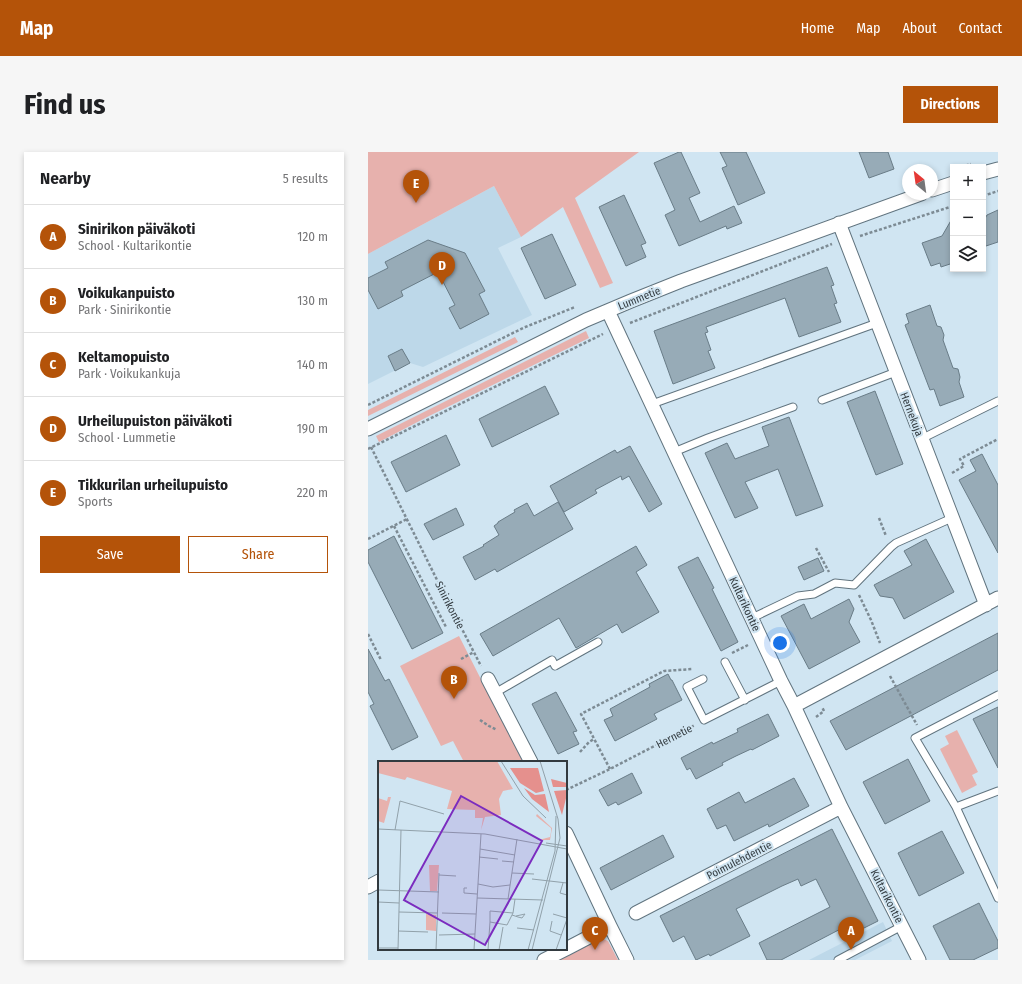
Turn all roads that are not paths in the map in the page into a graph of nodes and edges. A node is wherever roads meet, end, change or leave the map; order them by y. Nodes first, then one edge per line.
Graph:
1 (998, 169) edge
2 (986, 172) edge
3 (950, 184) edge
4 (938, 188) edge
5 (904, 200) edge
6 (839, 223) junction
7 (608, 311) junction
8 (877, 323) junction
9 (896, 372) junction
10 (822, 400) dead end
11 (998, 401) edge
12 (652, 404) junction
13 (793, 407) dead end
14 (368, 429) edge
15 (921, 439) junction
16 (674, 452) junction
17 (952, 518) junction
18 (998, 598) edge
19 (986, 605) junction
20 (752, 618) junction
21 (598, 642) dead end
22 (725, 662) dead end
23 (488, 679) road end
24 (703, 679) dead end
25 (781, 681) junction
26 (495, 693) junction
27 (998, 695) edge
28 (745, 700) junction
29 (794, 706) junction
30 (529, 761) edge
31 (998, 791) edge
32 (841, 807) junction
33 (956, 807) junction
34 (567, 835) edge
35 (378, 882) edge
36 (368, 887) edge
37 (998, 898) edge
38 (636, 913) dead end
39 (610, 926) junction
40 (902, 926) junction
41 (567, 948) edge
42 (564, 950) edge
43 (544, 960) edge
44 (627, 960) edge
45 (838, 960) edge
46 (919, 960) edge

1 - 2 street
3 - 4 street
5 - 6 street, Lummetie
6 - 7 street, Lummetie
6 - 8 street, Hernekuja
7 - 12 street, Kultarikontie
7 - 14 street, Lummetie
8 - 9 street, Hernekuja
8 - 12 lane
9 - 10 lane
9 - 15 street, Hernekuja
11 - 15 lane
12 - 16 street, Kultarikontie
13 - 16 lane
15 - 17 street, Hernekuja
16 - 20 street, Kultarikontie
17 - 19 street, Hernekuja
17 - 20 lane
18 - 19 street
19 - 29 street
20 - 25 street, Kultarikontie
21 - 26 lane
22 - 28 lane
23 - 26 street
24 - 28 lane, Hernetie
25 - 28 lane, Hernetie
25 - 29 street, Kultarikontie
26 - 30 street
27 - 33 lane
29 - 32 street, Kultarikontie
31 - 33 lane
32 - 38 street, Poimulehdentie
32 - 40 street, Kultarikontie
33 - 37 lane
34 - 39 street
35 - 36 street
39 - 41 street
39 - 44 street
40 - 45 lane
40 - 46 street, Kultarikontie
42 - 43 street

